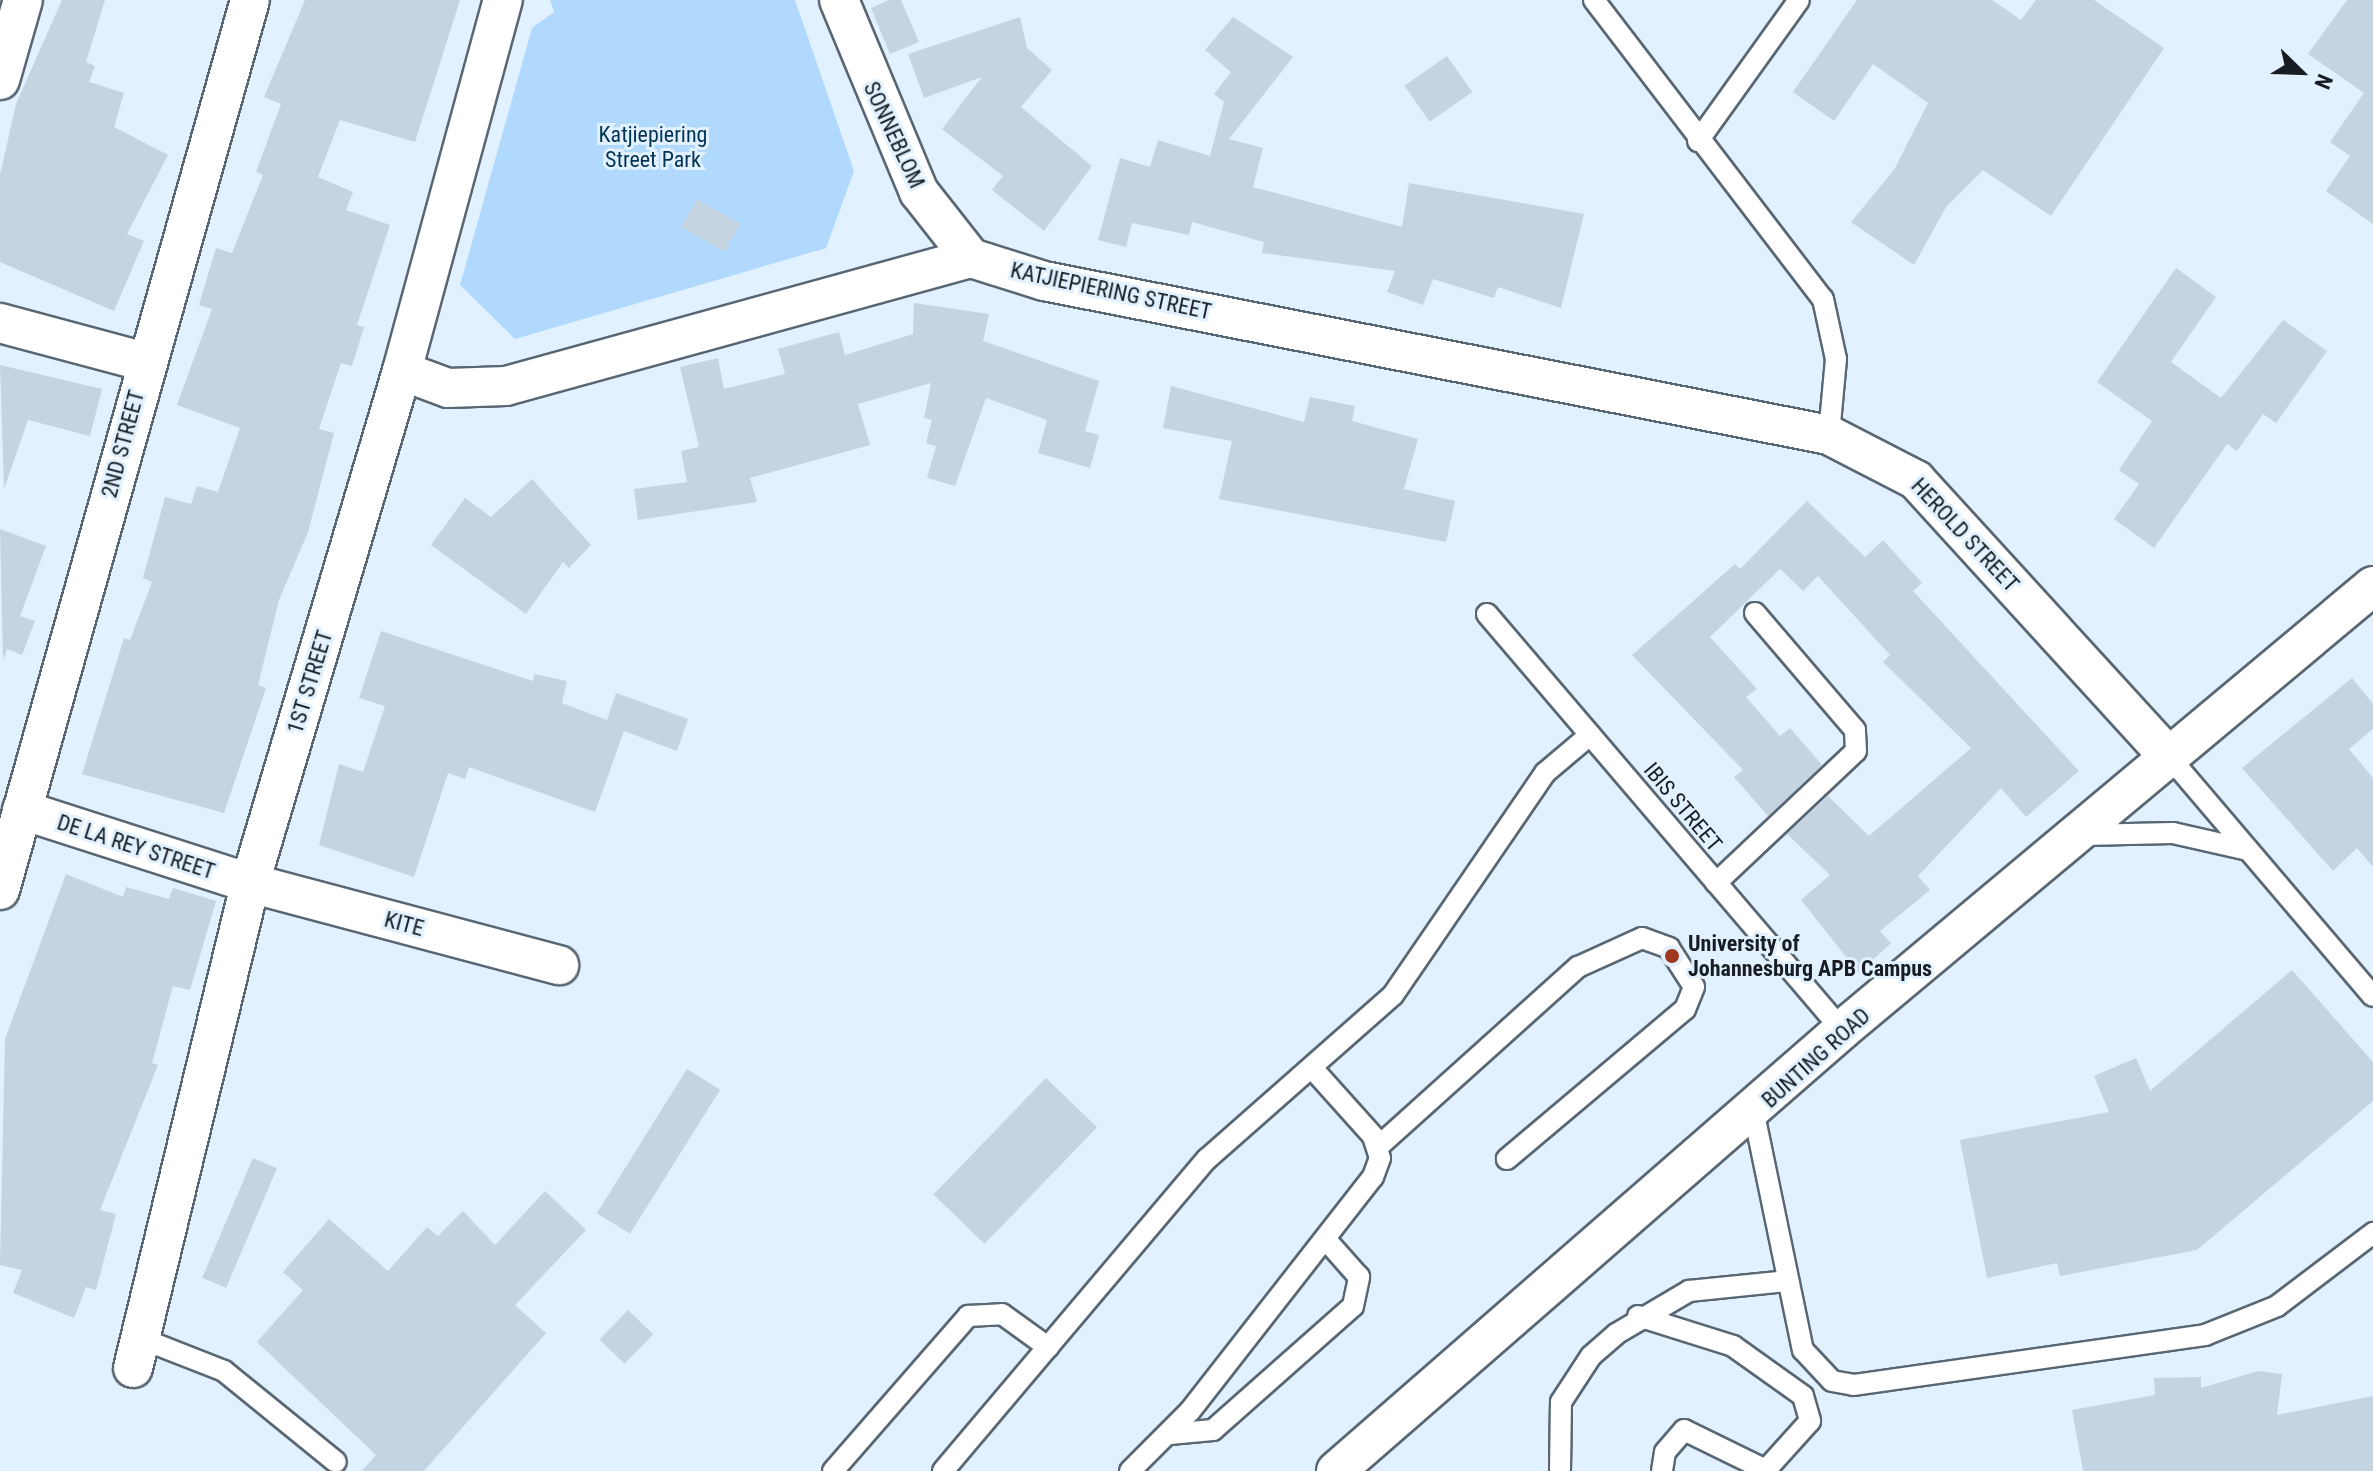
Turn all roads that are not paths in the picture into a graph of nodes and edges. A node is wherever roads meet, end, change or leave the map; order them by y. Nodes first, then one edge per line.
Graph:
1 (23, 0) edge
2 (250, 0) edge
3 (503, 0) edge
4 (839, 0) edge
5 (1594, 0) edge
6 (1799, 0) edge
7 (0, 80) edge
8 (1698, 141) junction
9 (971, 258) junction
10 (0, 323) edge
11 (146, 362) junction
12 (402, 371) junction
13 (1829, 435) junction
14 (2373, 586) edge
15 (1755, 613) dead end
16 (1487, 614) dead end
17 (1590, 735) junction
18 (2171, 759) junction
19 (22, 810) junction
20 (2084, 835) junction
21 (2248, 850) junction
22 (250, 883) junction
23 (1716, 883) junction
24 (0, 890) edge
25 (559, 965) dead end
26 (2373, 996) edge
27 (1842, 1030) junction
28 (1312, 1068) junction
29 (1754, 1114) junction
30 (1379, 1146) junction
31 (1507, 1159) dead end
32 (2373, 1233) edge
33 (1328, 1242) junction
34 (1788, 1281) junction
35 (1638, 1316) junction
36 (1048, 1347) junction
37 (136, 1353) joint
38 (1170, 1434) junction
39 (336, 1462) dead end
40 (833, 1471) edge
41 (943, 1471) edge
42 (1130, 1471) edge
43 (1336, 1471) edge
44 (1560, 1471) edge
45 (1662, 1471) edge
46 (1766, 1471) edge

1 - 7 street
2 - 11 street, 2ND STREET
3 - 12 street, 1ST STREET
4 - 9 street, SONNEBLOM
5 - 8 lane
6 - 8 lane
8 - 13 lane
9 - 12 street
9 - 13 street, KATJIEPIERING STREET
10 - 11 street
11 - 19 street, 2ND STREET
12 - 22 street, 1ST STREET
13 - 18 street, HEROLD STREET
14 - 18 street, BUNTING ROAD
15 - 23 lane
16 - 17 lane, IBIS STREET
17 - 23 lane, IBIS STREET
17 - 28 lane
18 - 20 street, BUNTING ROAD
18 - 21 lane
19 - 22 street, DE LA REY STREET
19 - 24 street, 2ND STREET
20 - 21 lane
20 - 27 street, BUNTING ROAD
21 - 26 lane
22 - 25 street, KITE
22 - 37 street, 1ST STREET
23 - 27 lane, IBIS STREET
27 - 29 street, BUNTING ROAD
28 - 30 lane
28 - 36 lane
29 - 34 lane
29 - 43 street, BUNTING ROAD
30 - 31 lane
30 - 33 lane
32 - 34 lane
33 - 38 lane
33 - 38 lane
34 - 35 lane
35 - 44 lane
35 - 46 lane
36 - 40 lane
36 - 41 lane
37 - 39 lane
38 - 42 lane
45 - 46 lane

